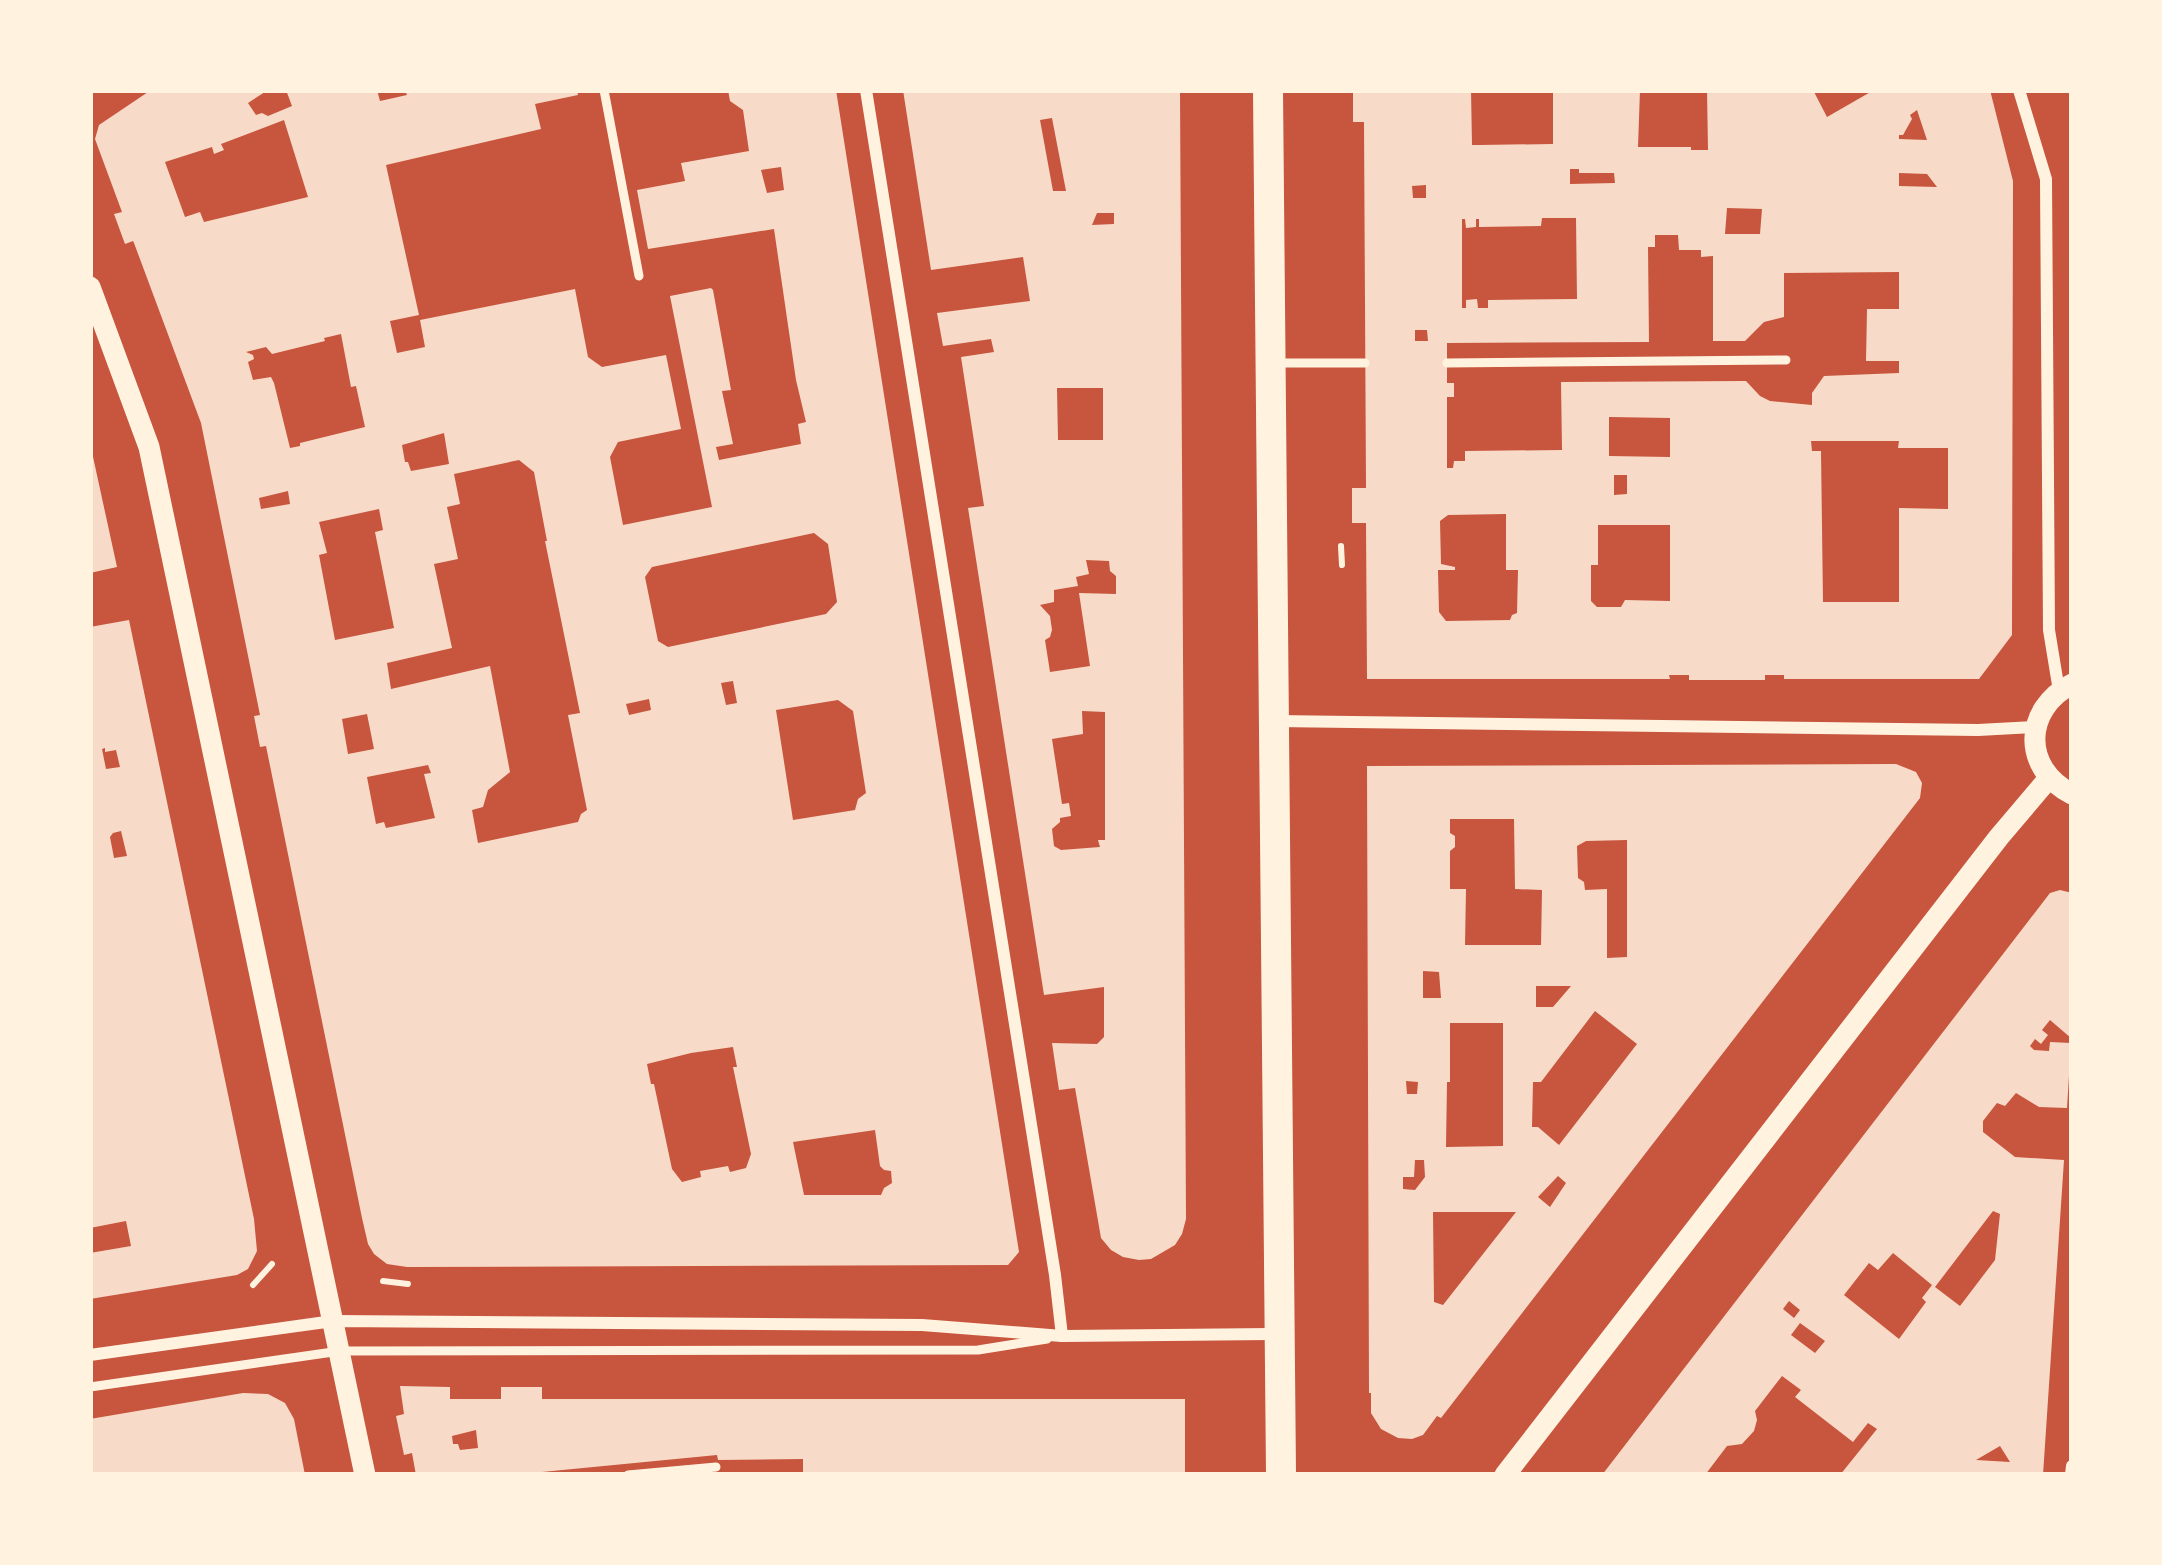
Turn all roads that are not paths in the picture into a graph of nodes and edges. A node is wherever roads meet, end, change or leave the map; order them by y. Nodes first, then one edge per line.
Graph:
1 (604, 90) edge
2 (866, 90) edge
3 (1268, 90) edge
4 (2019, 90) edge
5 (638, 276) dead end
6 (90, 287) edge
7 (1786, 360) dead end
8 (1270, 362) junction
9 (1366, 363) dead end
10 (1447, 363) dead end
11 (2065, 687) edge
12 (1275, 721) junction
13 (2036, 727) junction
14 (2049, 778) junction
15 (2072, 794) edge
16 (333, 1321) junction
17 (1280, 1334) junction
18 (1062, 1336) junction
19 (340, 1351) junction
20 (90, 1355) edge
21 (90, 1387) edge
22 (2072, 1466) edge
23 (716, 1467) dead end
24 (365, 1475) edge
25 (628, 1475) edge
26 (1281, 1475) edge
27 (1505, 1475) edge
28 (2072, 1475) edge

1 - 5 lane
2 - 18 street
3 - 8 main road
4 - 11 street
6 - 16 street
7 - 10 lane
8 - 9 lane
8 - 12 main road
11 - 13 street
12 - 13 street
12 - 17 main road
13 - 14 street
14 - 15 street
14 - 27 street
16 - 18 street
16 - 19 street
16 - 20 street
17 - 18 street
17 - 26 main road
18 - 19 lane
19 - 21 lane
19 - 24 street
22 - 28 street
23 - 25 lane

